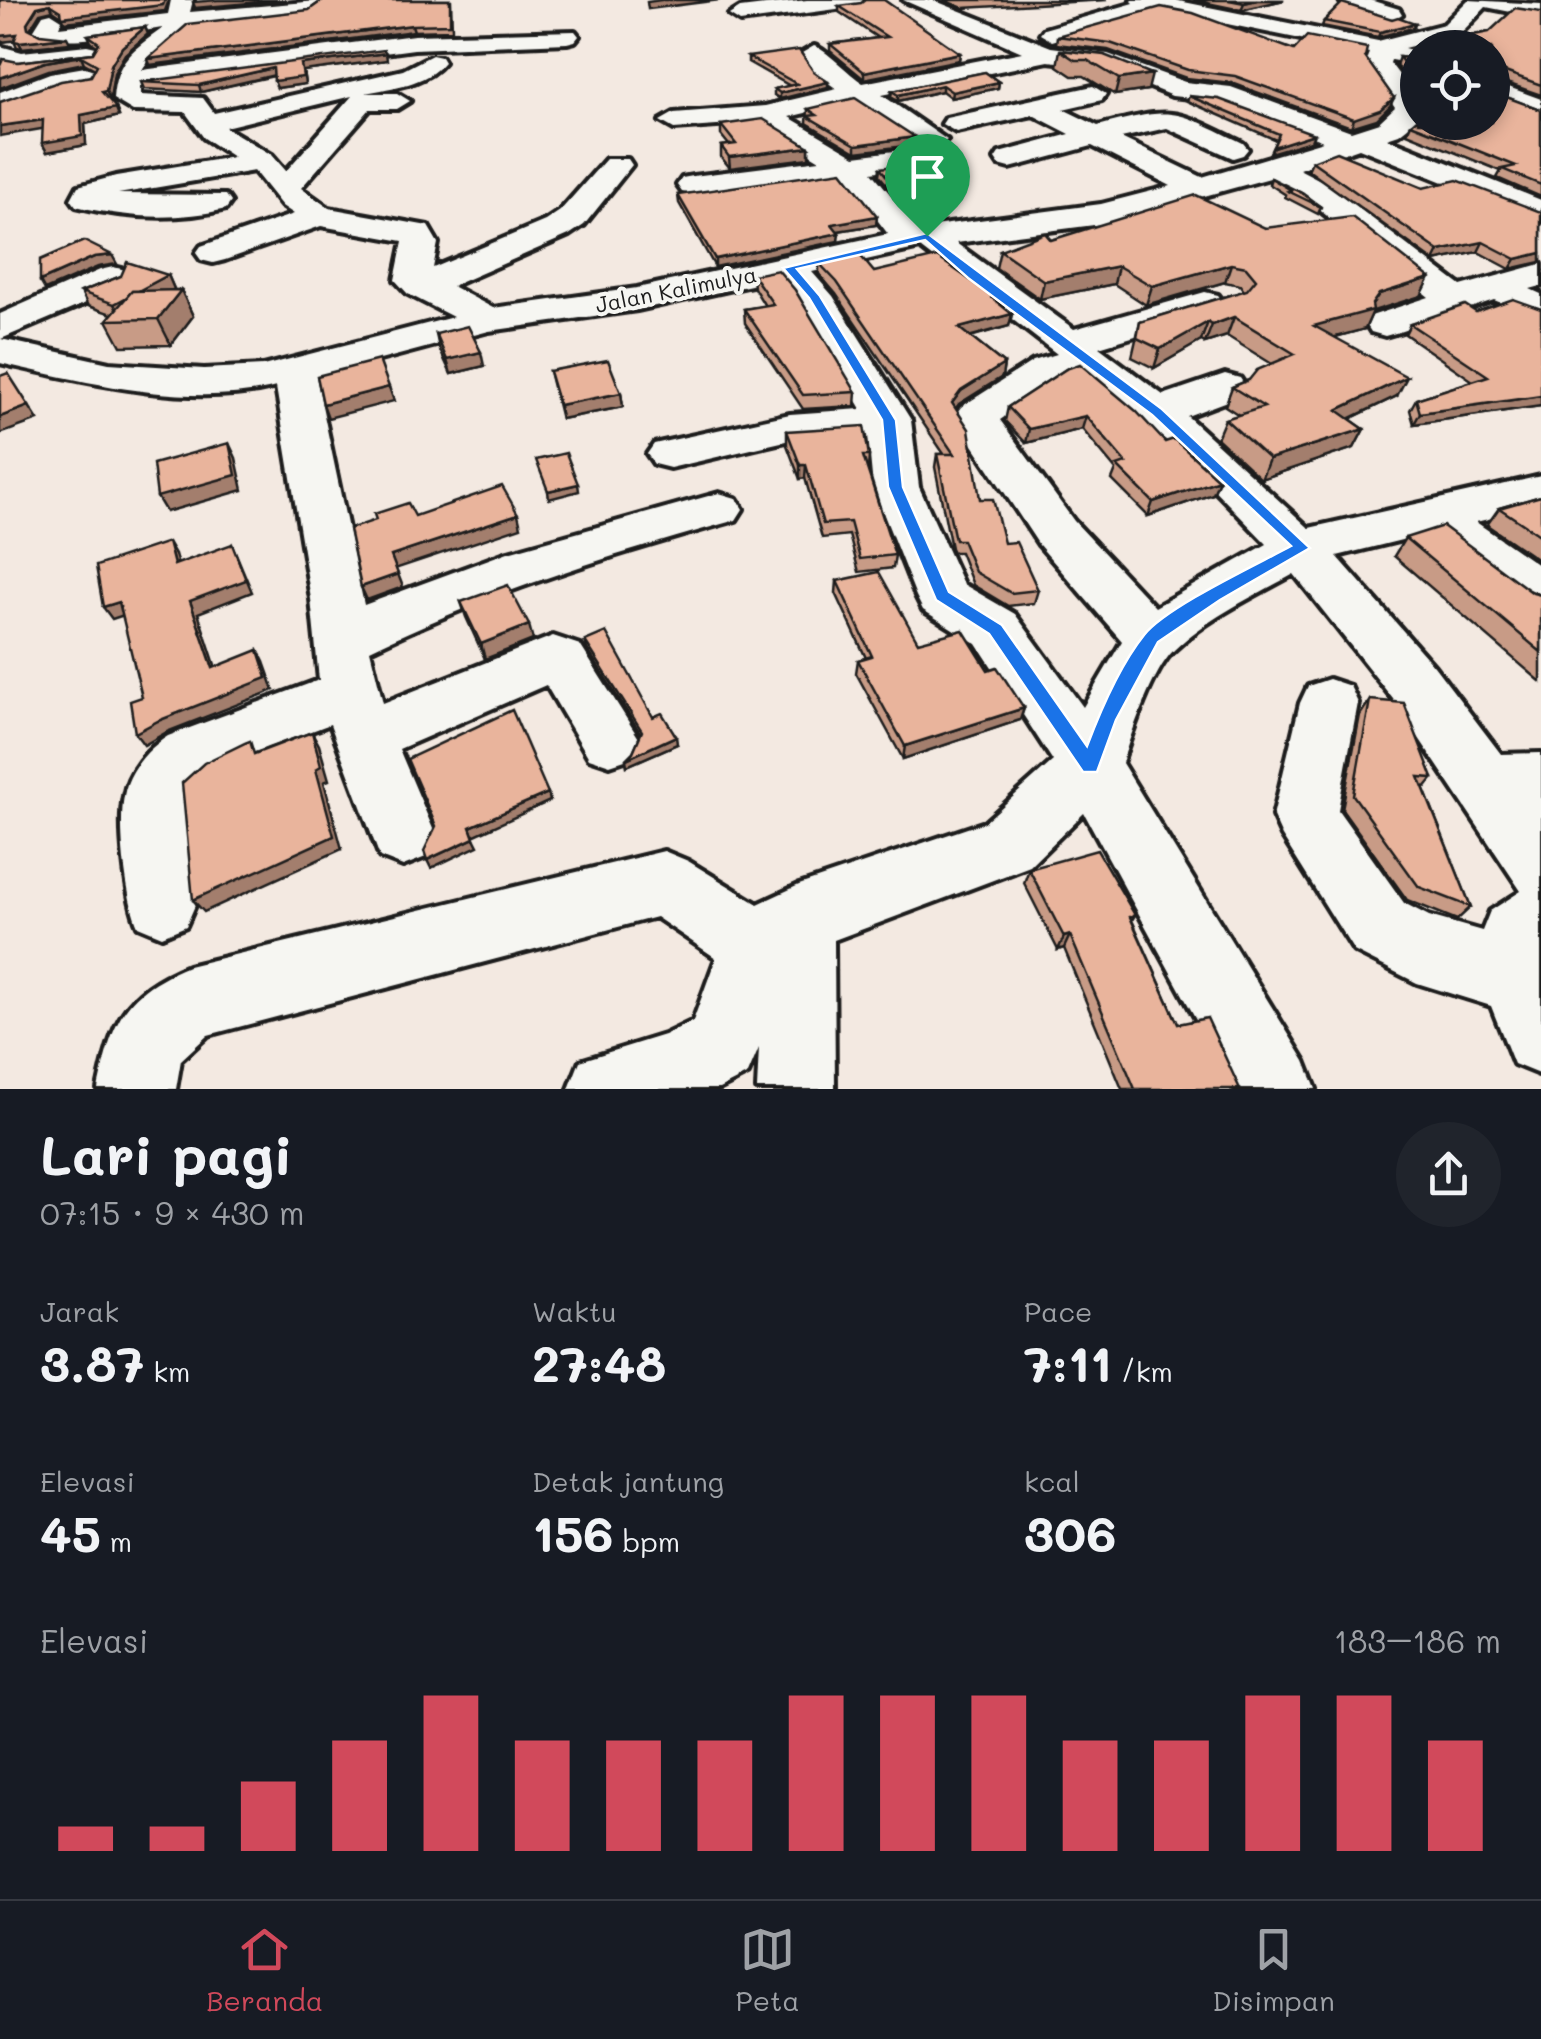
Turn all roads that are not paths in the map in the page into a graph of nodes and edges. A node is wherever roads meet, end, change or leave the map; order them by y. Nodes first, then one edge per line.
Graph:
1 (316, 0) edge
2 (859, 0) edge
3 (914, 0) edge
4 (1151, 2) edge
5 (1347, 2) edge
6 (1432, 4) dead end
7 (1478, 5) edge
8 (1050, 6) dead end
9 (181, 10) edge
10 (1541, 11) edge
11 (1391, 14) edge
12 (740, 15) dead end
13 (426, 18) edge
14 (51, 20) dead end
15 (1090, 21) junction
16 (384, 22) edge
17 (330, 35) junction
18 (567, 36) dead end
19 (1050, 44) junction
20 (260, 46) edge
21 (1383, 49) junction
22 (0, 53) edge
23 (814, 53) dead end
24 (1400, 55) edge
25 (1108, 61) junction
26 (432, 62) dead end
27 (139, 66) junction
28 (308, 71) edge
29 (859, 92) junction
30 (1094, 94) dead end
31 (322, 100) junction
32 (418, 100) dead end
33 (0, 101) edge
34 (1024, 102) junction
35 (770, 103) junction
36 (91, 104) edge
37 (357, 107) junction
38 (56, 109) edge
39 (0, 116) edge
40 (674, 122) dead end
41 (207, 123) junction
42 (281, 129) dead end
43 (338, 132) junction
44 (1094, 136) junction
45 (940, 140) junction
46 (1355, 140) junction
47 (1233, 149) dead end
48 (617, 165) dead end
49 (851, 166) junction
50 (1273, 168) junction
51 (273, 173) junction
52 (1075, 178) dead end
53 (692, 186) dead end
54 (1201, 189) junction
55 (214, 202) dead end
56 (1541, 212) edge
57 (319, 216) junction
58 (918, 238) junction
59 (213, 253) dead end
60 (789, 268) junction
61 (1541, 276) edge
62 (113, 278) edge
63 (421, 286) junction
64 (1496, 287) junction
65 (1226, 297) edge
66 (1457, 300) junction
67 (1541, 308) edge
68 (487, 320) junction
69 (1386, 324) dead end
70 (0, 328) edge
71 (1075, 351) junction
72 (0, 352) edge
73 (279, 374) junction
74 (1225, 387) dead end
75 (1157, 412) junction
76 (889, 420) junction
77 (670, 454) dead end
78 (1541, 492) edge
79 (719, 509) dead end
80 (1432, 515) junction
81 (1302, 548) junction
82 (1541, 593) edge
83 (1152, 638) junction
84 (351, 690) junction
85 (1330, 703) dead end
86 (610, 740) dead end
87 (1090, 766) junction
88 (1514, 780) edge
89 (403, 836) dead end
90 (1541, 868) edge
91 (162, 904) dead end
92 (778, 931) junction
93 (1533, 977) edge
94 (137, 1089) edge
95 (608, 1089) edge
96 (796, 1089) edge
97 (1276, 1089) edge

1 - 9 street
2 - 12 street
3 - 19 street
4 - 15 street
4 - 21 street
5 - 11 street
6 - 7 street
7 - 10 street
7 - 21 street
8 - 15 street
9 - 14 street
9 - 27 street
13 - 16 street
15 - 19 street
15 - 25 street
17 - 18 street
17 - 27 street
17 - 27 street
19 - 25 street
19 - 29 street
20 - 27 street
21 - 24 street
21 - 46 street, Jalan Kalimulya
22 - 27 street
23 - 29 street
25 - 46 street
26 - 31 street
27 - 33 street
27 - 36 street
27 - 41 street
28 - 31 street
29 - 35 street
29 - 45 street
30 - 34 street
31 - 37 street
31 - 41 street
32 - 37 street
34 - 44 street
34 - 45 street
35 - 40 street
35 - 49 street
37 - 43 street
38 - 39 street
41 - 51 street
42 - 43 street
43 - 51 street
44 - 47 street
44 - 52 street
44 - 54 street
45 - 49 street
46 - 50 street, Jalan Kalimulya
46 - 56 street
48 - 63 street
49 - 53 street
49 - 58 street
50 - 54 street, Jalan Kalimulya
50 - 66 street
51 - 55 street
51 - 57 street
54 - 58 street, Jalan Kalimulya
57 - 59 street
57 - 63 street
58 - 60 street, Jalan Kalimulya
58 - 71 street
60 - 68 street, Jalan Kalimulya
60 - 76 street
61 - 64 street
62 - 70 street
63 - 68 street
64 - 66 street
64 - 67 street
65 - 71 street
66 - 69 street
68 - 73 street, Jalan Kalimulya
71 - 75 street
71 - 83 street
72 - 73 street, Jalan Kalimulya
73 - 84 street
74 - 75 street
75 - 81 street
76 - 77 street
76 - 87 street
78 - 80 street
79 - 84 street
80 - 81 street
80 - 82 street
81 - 83 street
81 - 88 street
83 - 87 street
84 - 86 street
84 - 89 street
84 - 91 street
85 - 93 street
87 - 92 street
87 - 97 street
88 - 90 street
92 - 94 street
92 - 95 street
92 - 96 street

